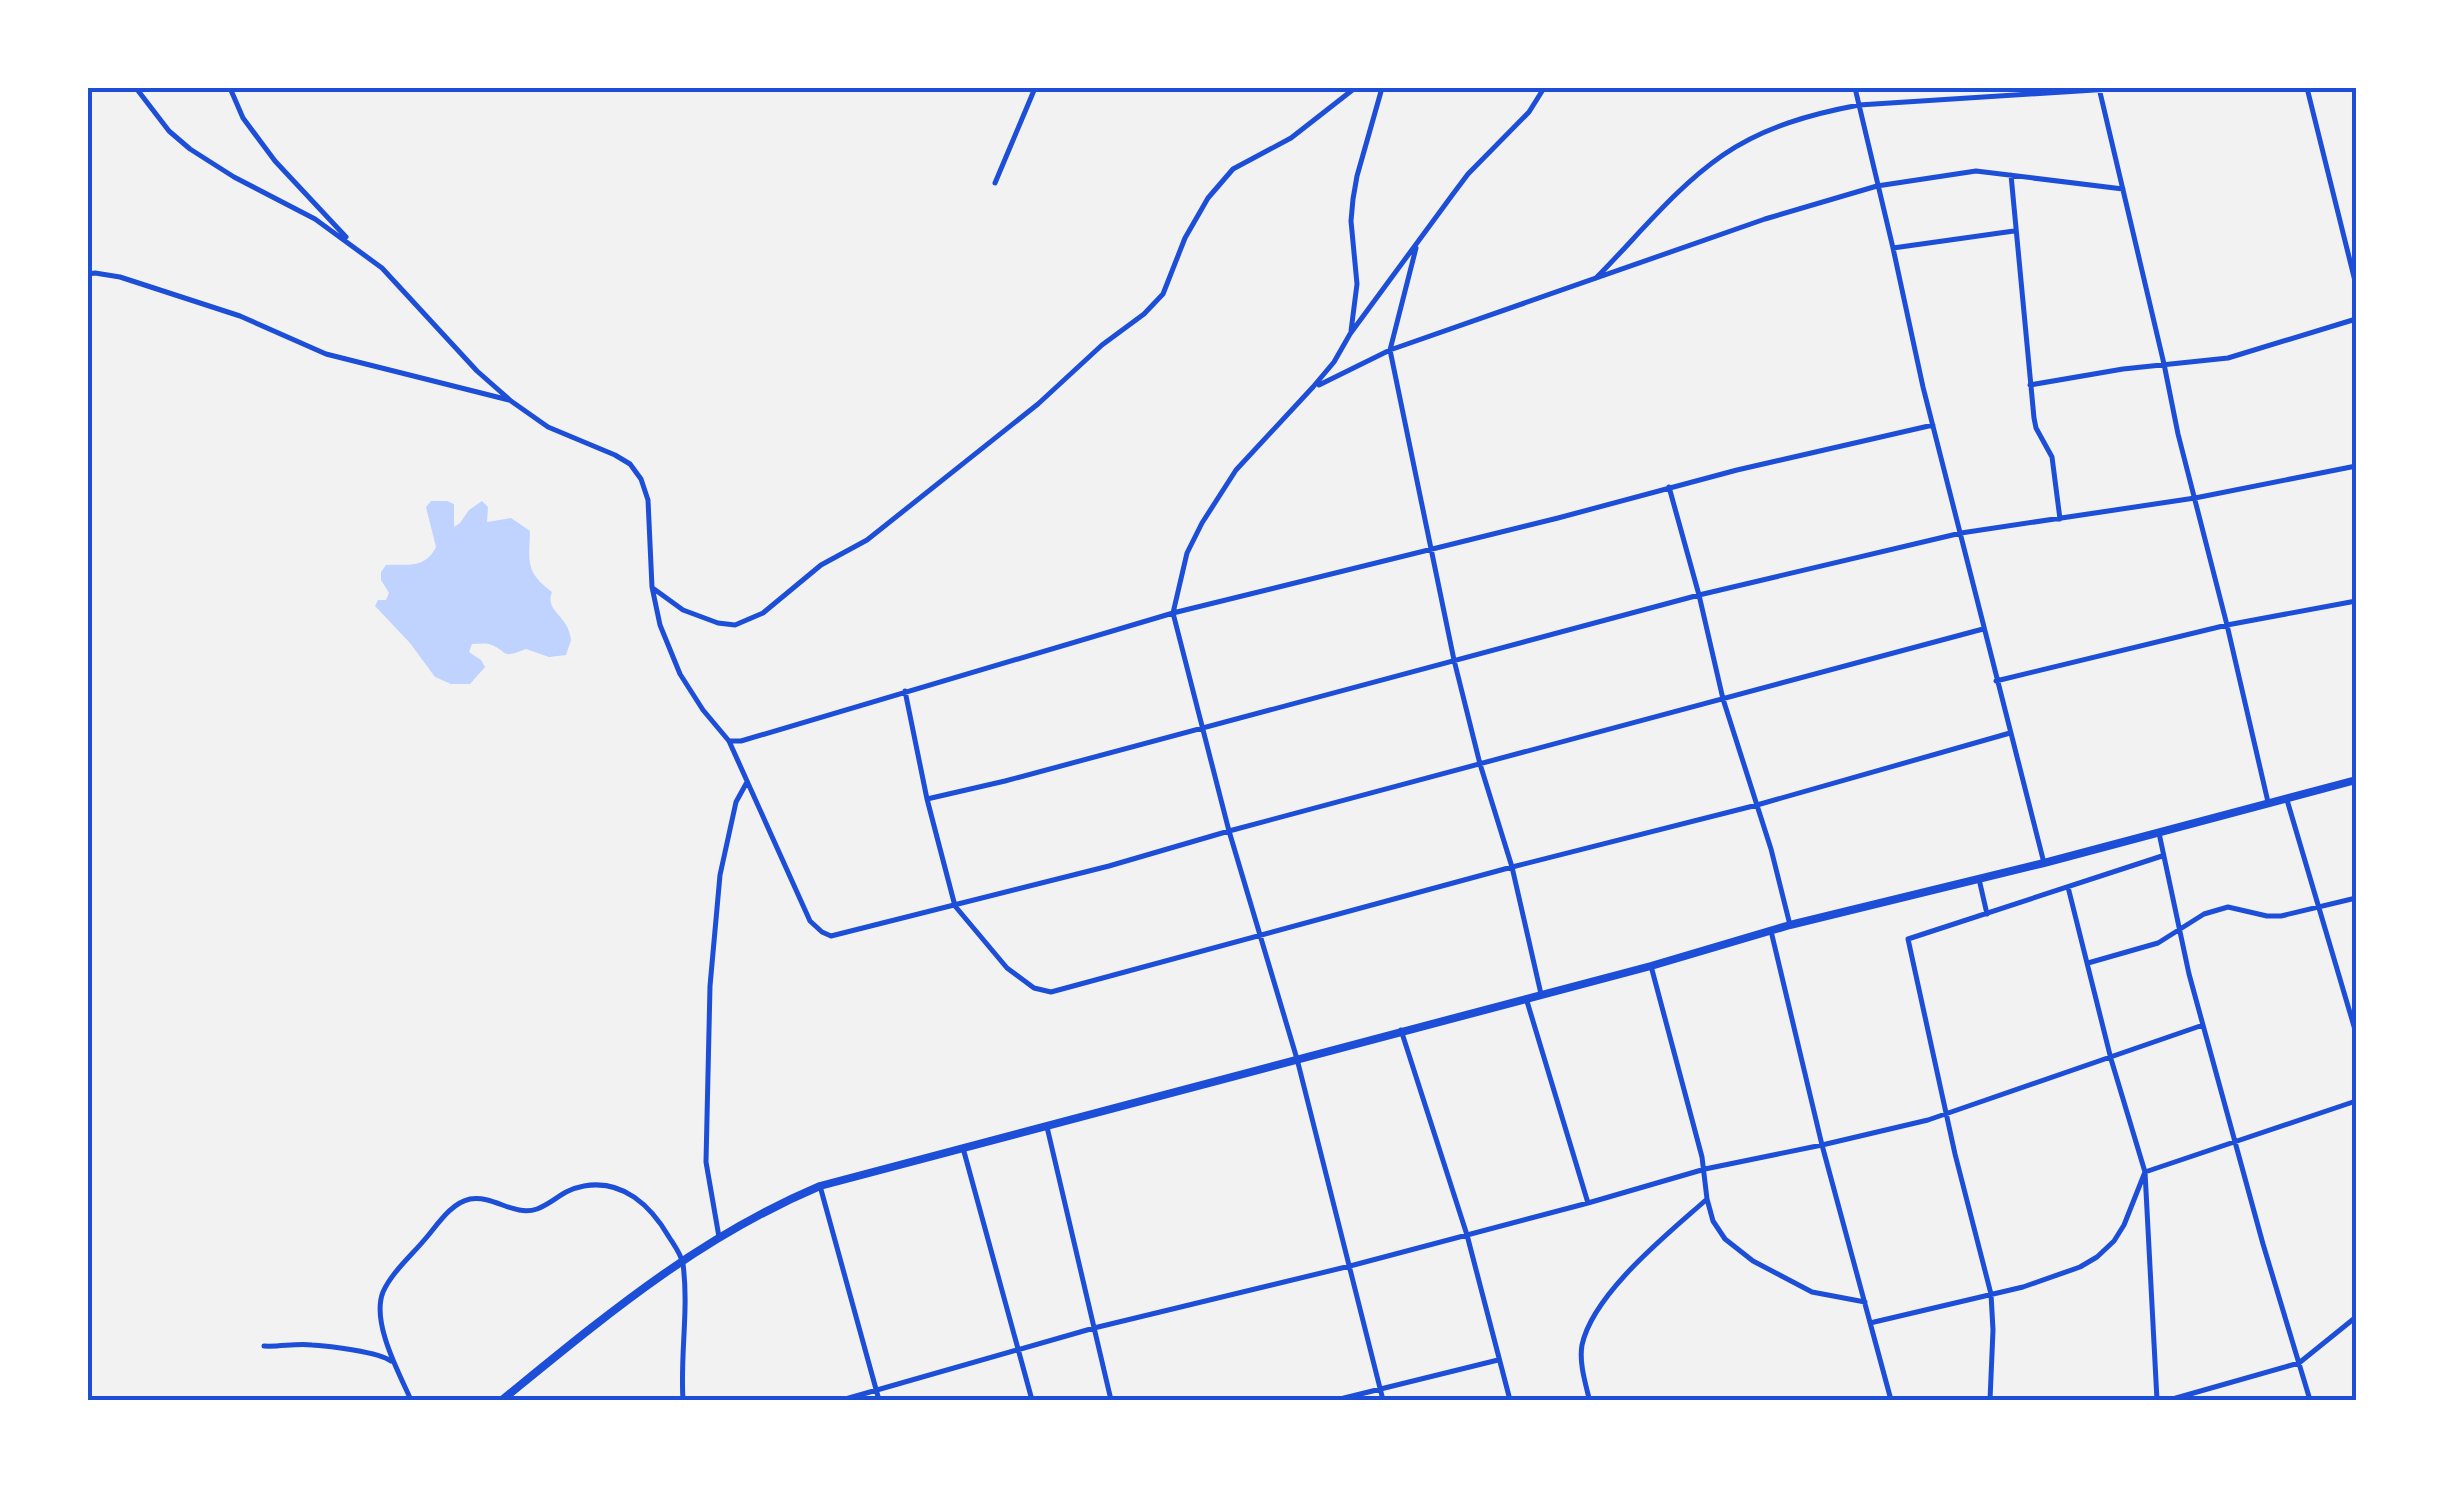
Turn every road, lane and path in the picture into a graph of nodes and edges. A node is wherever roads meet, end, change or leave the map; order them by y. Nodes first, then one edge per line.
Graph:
1 (136, 88) edge
2 (230, 88) edge
3 (1036, 88) edge
4 (1354, 88) edge
5 (1382, 88) edge
6 (1544, 88) edge
7 (1855, 88) edge
8 (2100, 88) edge
9 (2126, 88) edge
10 (2307, 88) edge
11 (1859, 105) junction
12 (2011, 175) junction
13 (994, 183) dead end
14 (1877, 186) junction
15 (2123, 189) junction
16 (2016, 230) junction
17 (1417, 243) junction
18 (355, 246) junction
19 (1893, 248) junction
20 (88, 274) edge
21 (1594, 280) junction
22 (2356, 285) edge
23 (2356, 318) edge
24 (1350, 334) junction
25 (1390, 350) junction
26 (2164, 364) junction
27 (2030, 385) junction
28 (1313, 387) junction
29 (511, 401) junction
30 (1933, 425) junction
31 (2356, 466) edge
32 (1669, 487) junction
33 (2195, 498) junction
34 (2060, 520) junction
35 (1961, 533) junction
36 (1430, 550) junction
37 (652, 587) junction
38 (1698, 595) junction
39 (2356, 600) edge
40 (1173, 613) junction
41 (2227, 625) junction
42 (1983, 629) junction
43 (1454, 660) junction
44 (1996, 681) junction
45 (905, 691) junction
46 (1723, 699) junction
47 (1201, 728) junction
48 (2010, 733) junction
49 (729, 741) junction
50 (1480, 764) junction
51 (2356, 780) edge
52 (746, 782) junction
53 (927, 798) junction
54 (2287, 800) junction
55 (2269, 804) junction
56 (1757, 805) junction
57 (1229, 831) junction
58 (2159, 833) junction
59 (2162, 856) junction
60 (2044, 862) junction
61 (1512, 867) junction
62 (1979, 879) junction
63 (2068, 888) junction
64 (2356, 898) edge
65 (954, 906) junction
66 (2319, 908) junction
67 (1987, 914) junction
68 (1790, 925) junction
69 (2178, 930) junction
70 (1771, 931) junction
71 (1259, 935) junction
72 (2088, 963) junction
73 (1651, 966) junction
74 (1542, 994) junction
75 (1526, 998) junction
76 (2203, 1026) junction
77 (1401, 1030) junction
78 (2356, 1033) edge
79 (1296, 1059) junction
80 (2111, 1059) junction
81 (2356, 1101) edge
82 (1948, 1113) junction
83 (1046, 1124) junction
84 (2235, 1142) junction
85 (1822, 1145) junction
86 (963, 1148) junction
87 (1705, 1169) junction
88 (2145, 1172) junction
89 (820, 1186) junction
90 (1707, 1199) junction
91 (1588, 1203) junction
92 (1467, 1235) junction
93 (719, 1237) junction
94 (682, 1259) junction
95 (1350, 1266) junction
96 (1991, 1294) junction
97 (1865, 1302) junction
98 (2356, 1316) edge
99 (1870, 1323) junction
100 (1094, 1328) junction
101 (264, 1346) dead end
102 (1020, 1351) junction
103 (1499, 1359) junction
104 (393, 1362) junction
105 (2299, 1363) junction
106 (1380, 1389) junction
107 (876, 1390) junction
108 (1589, 1398) edge
109 (410, 1400) edge
110 (502, 1400) edge
111 (684, 1400) edge
112 (842, 1400) edge
113 (879, 1400) edge
114 (1032, 1400) edge
115 (1112, 1400) edge
116 (1336, 1400) edge
117 (1383, 1400) edge
118 (1510, 1400) edge
119 (1892, 1400) edge
120 (1990, 1400) edge
121 (2157, 1400) edge
122 (2169, 1400) edge
123 (2310, 1400) edge

1 - 18 street
2 - 18 street
3 - 13 street
4 - 37 street
5 - 24 street
6 - 17 street
7 - 11 street
8 - 9 street
8 - 11 street
8 - 15 street
10 - 22 street
11 - 14 street
11 - 21 street
12 - 14 street
12 - 15 street
12 - 16 street
14 - 19 street
14 - 21 street
15 - 26 street
16 - 19 street
16 - 27 street
17 - 24 street
17 - 25 street
18 - 29 street
19 - 30 street
20 - 29 street
21 - 25 street
23 - 26 street
24 - 28 street
25 - 28 street
25 - 36 street
26 - 27 street
26 - 33 street
27 - 34 street
28 - 40 street
29 - 37 street
30 - 32 street
30 - 35 street
31 - 33 street
32 - 36 street
32 - 38 street
33 - 34 street
33 - 41 street
34 - 35 street
35 - 38 street
35 - 42 street
36 - 40 street
36 - 43 street
37 - 49 street
38 - 43 street
38 - 46 street
39 - 41 street
40 - 45 street
40 - 47 street
41 - 44 street
41 - 55 street
42 - 44 street
42 - 46 street
43 - 47 street
43 - 50 street
44 - 48 street
45 - 49 street
45 - 53 street
46 - 50 street
46 - 56 street
47 - 53 street
47 - 57 street
48 - 56 street
48 - 60 street
49 - 52 street
50 - 57 street
50 - 61 street
51 - 54 main road
52 - 65 street
52 - 93 street
53 - 65 street
54 - 55 main road
54 - 66 street
55 - 58 main road
56 - 61 street
56 - 68 street
57 - 65 street
57 - 71 street
58 - 59 street
58 - 60 main road
59 - 63 street
59 - 69 street
60 - 62 main road
61 - 71 street
61 - 74 street
62 - 67 street
62 - 68 main road
63 - 67 street
63 - 72 street
64 - 66 street
65 - 71 street
66 - 69 street
66 - 78 street
67 - 82 street
68 - 70 main road
69 - 72 street
69 - 76 street
70 - 73 main road
70 - 85 street
71 - 79 street
72 - 80 street
73 - 74 main road
73 - 87 street
74 - 75 main road
75 - 77 main road
75 - 91 street
76 - 80 street
76 - 84 street
77 - 79 main road
77 - 92 street
79 - 83 main road
79 - 95 street
80 - 82 street
80 - 88 street
81 - 84 street
82 - 85 street
82 - 96 street
83 - 86 main road
83 - 100 street
84 - 88 street
84 - 105 street
85 - 87 street
85 - 97 street
86 - 89 main road
86 - 102 street
87 - 90 street
87 - 91 street
88 - 96 street
88 - 121 street
89 - 93 main road
89 - 107 street
90 - 97 street
90 - 108 street
91 - 92 street
92 - 95 street
92 - 103 street
93 - 94 main road
94 - 104 street
94 - 110 main road
94 - 111 street
95 - 100 street
95 - 106 street
96 - 99 street
96 - 120 street
97 - 99 street
98 - 105 street
99 - 119 street
100 - 102 street
100 - 115 street
101 - 104 street
102 - 107 street
102 - 114 street
103 - 106 street
103 - 118 street
104 - 109 street
105 - 122 street
105 - 123 street
106 - 116 street
106 - 117 street
107 - 112 street
107 - 113 street

